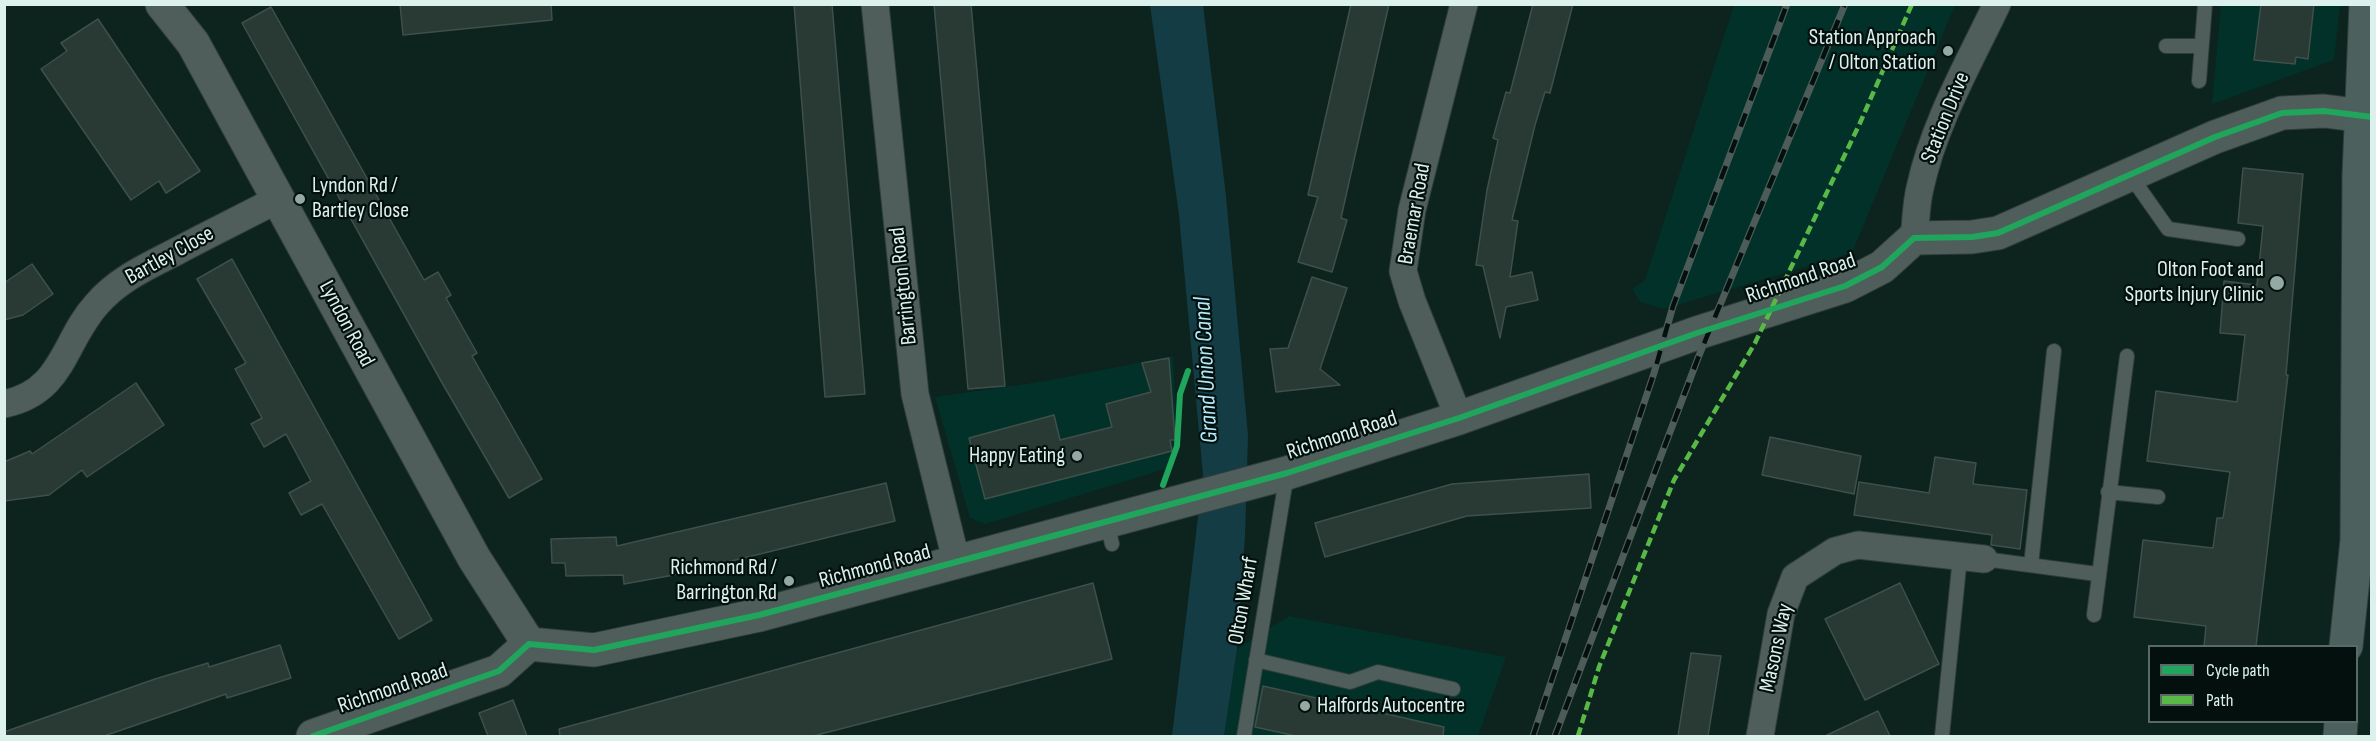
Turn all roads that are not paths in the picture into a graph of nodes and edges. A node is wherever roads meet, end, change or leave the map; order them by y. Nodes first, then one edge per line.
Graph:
1 (162, 4) edge
2 (875, 4) edge
3 (1464, 4) edge
4 (1997, 4) edge
5 (2205, 4) edge
6 (2366, 4) edge
7 (2166, 46) dead end
8 (2201, 46) junction
9 (2199, 81) dead end
10 (2366, 116) edge
11 (2130, 175) junction
12 (278, 199) junction
13 (1914, 238) junction
14 (2238, 239) dead end
15 (2054, 351) dead end
16 (2127, 356) dead end
17 (4, 404) edge
18 (1459, 418) junction
19 (1287, 473) junction
20 (2372, 488) edge
21 (2108, 492) junction
22 (2158, 497) dead end
23 (2357, 540) junction
24 (1972, 558) junction
25 (957, 564) junction
26 (2031, 566) junction
27 (2097, 574) junction
28 (2094, 615) dead end
29 (529, 644) junction
30 (2346, 645) edge
31 (1256, 660) junction
32 (1453, 689) dead end
33 (313, 736) edge
34 (1244, 736) edge
35 (1760, 736) edge
36 (1942, 736) edge

1 - 12 street, Lyndon Road
2 - 25 street, Barrington Road
3 - 18 street, Braemar Road
4 - 13 street, Station Drive
5 - 8 lane
6 - 10 highway
7 - 8 lane
8 - 9 lane
10 - 11 street
10 - 23 highway
11 - 13 street
11 - 14 lane
12 - 17 street, Bartley Close
12 - 29 street, Lyndon Road
13 - 18 street, Richmond Road
15 - 26 lane
16 - 21 lane
18 - 19 street, Richmond Road
19 - 25 street, Richmond Road
19 - 31 lane, Olton Wharf
20 - 23 highway
21 - 22 lane
21 - 27 lane
23 - 30 highway
24 - 26 lane
24 - 35 street, Masons Way
24 - 36 lane
25 - 29 street, Richmond Road
26 - 27 lane
27 - 28 lane
29 - 33 street, Richmond Road
31 - 32 lane
31 - 34 lane, Olton Wharf

